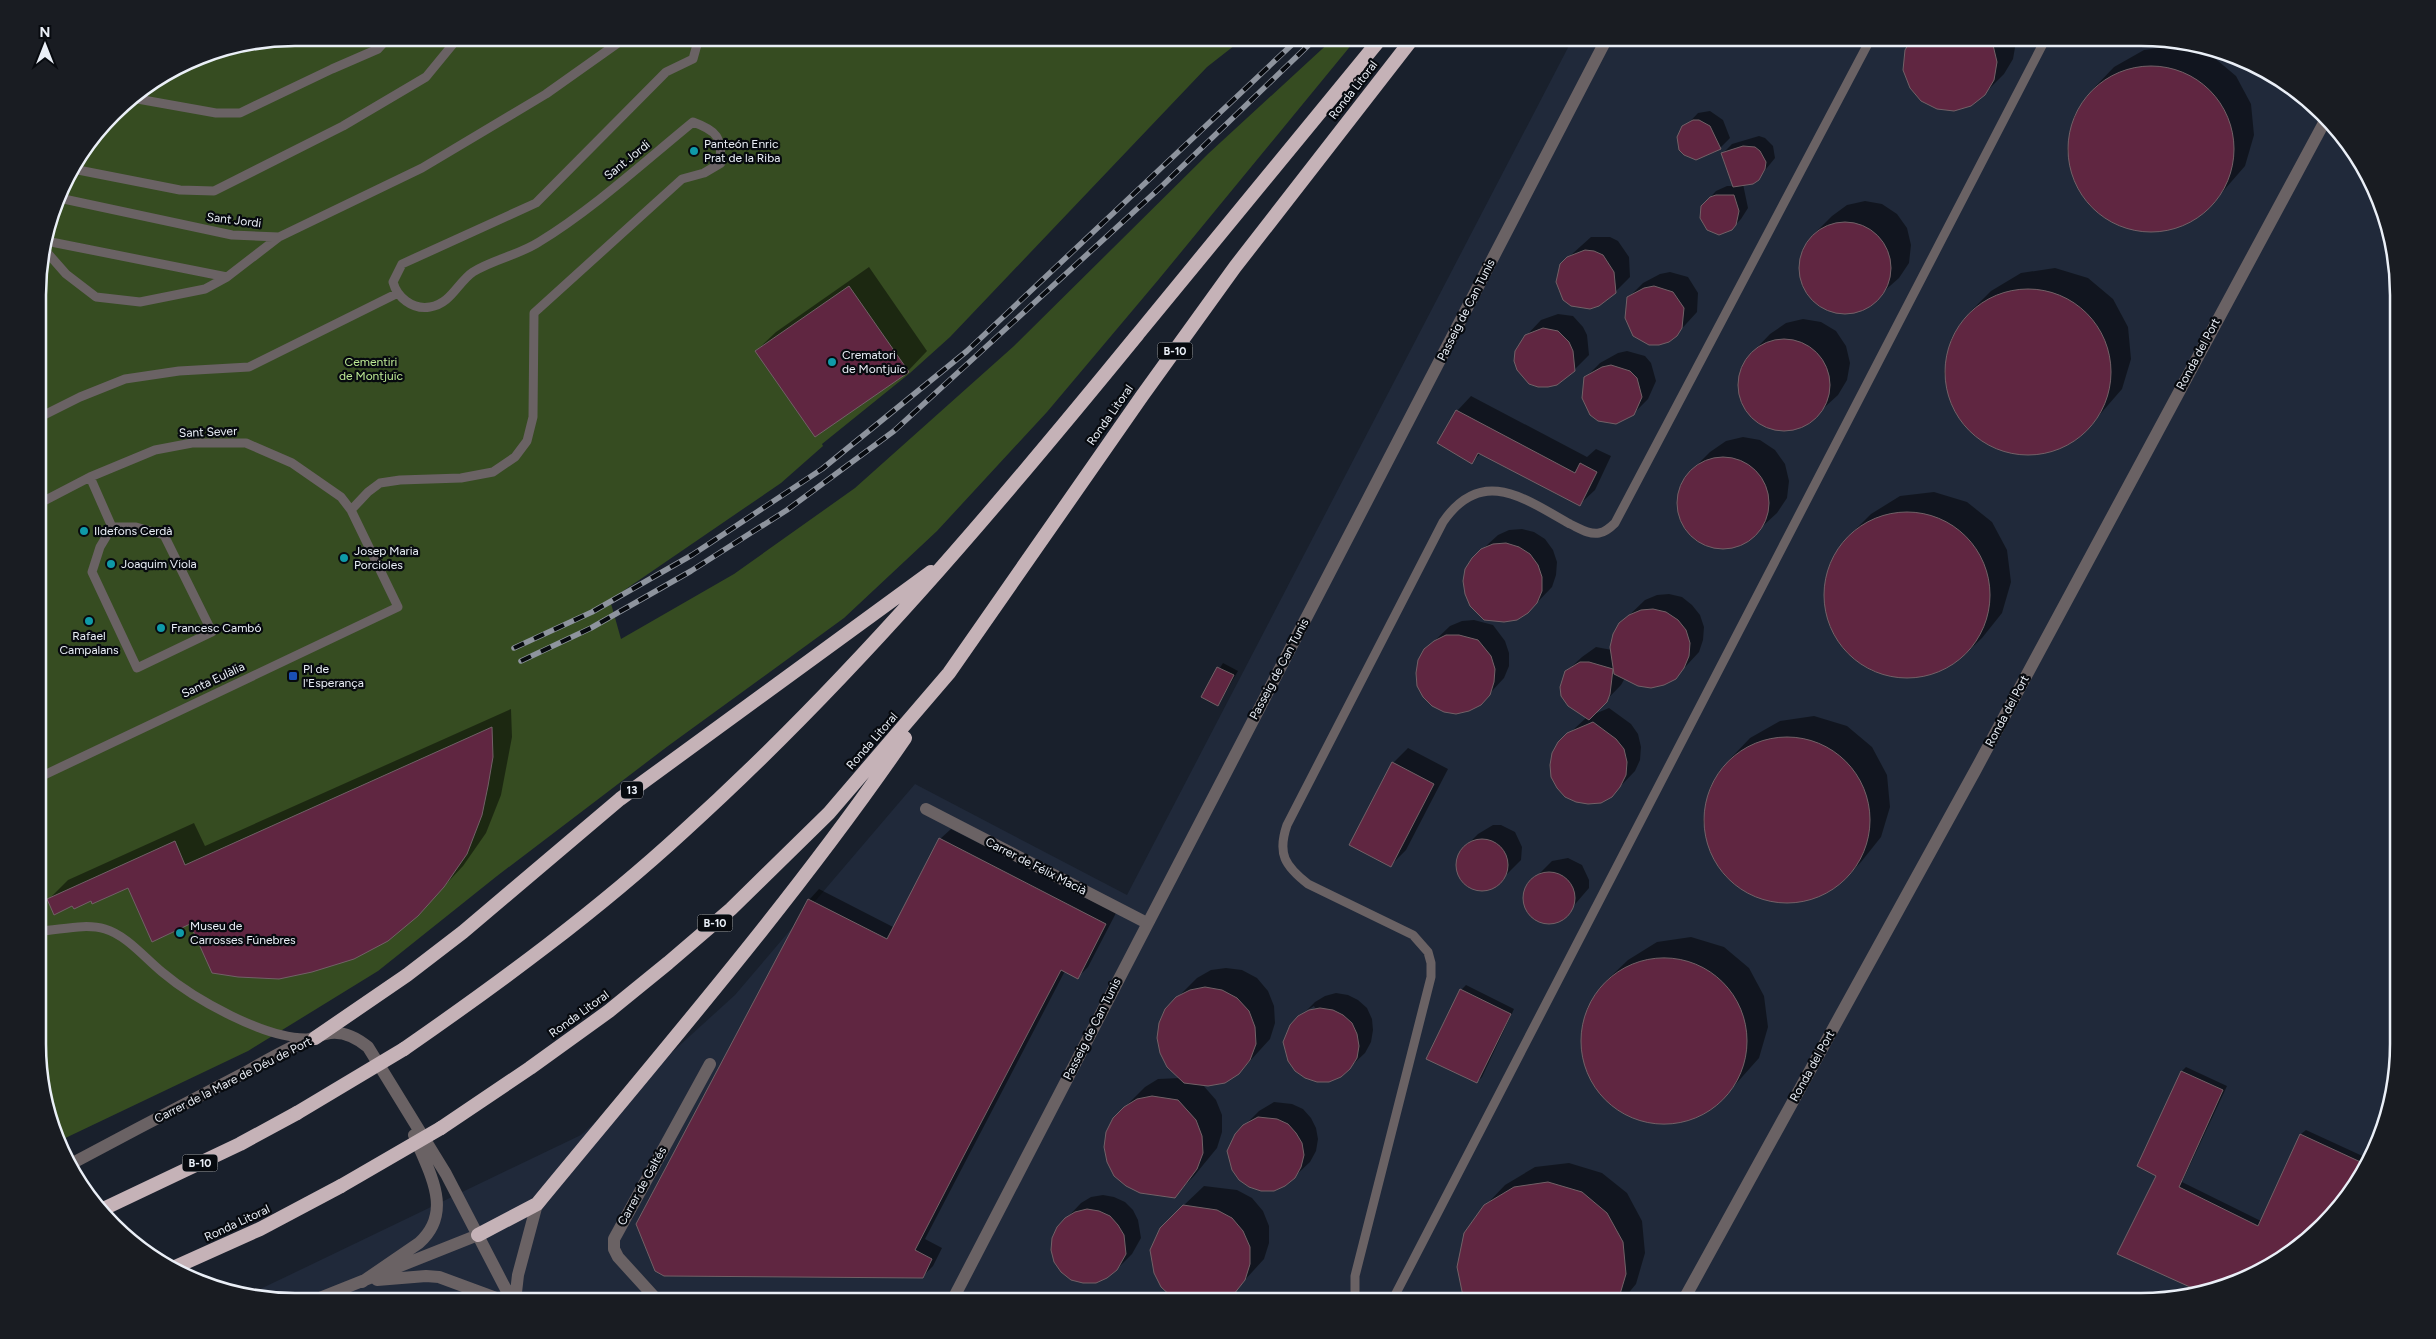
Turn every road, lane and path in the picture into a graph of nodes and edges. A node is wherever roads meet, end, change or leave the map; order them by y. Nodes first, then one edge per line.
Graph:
1 (381, 46) edge
2 (451, 46) edge
3 (614, 46) edge
4 (697, 46) edge
5 (1374, 46) edge
6 (1407, 46) edge
7 (1603, 46) edge
8 (1867, 46) edge
9 (2042, 46) edge
10 (142, 100) edge
11 (2323, 125) edge
12 (80, 170) edge
13 (65, 199) edge
14 (279, 237) junction
15 (52, 242) edge
16 (49, 255) edge
17 (227, 277) junction
18 (396, 294) junction
19 (46, 415) edge
20 (90, 477) junction
21 (46, 500) edge
22 (351, 510) junction
23 (112, 528) junction
24 (958, 551) junction
25 (398, 607) joint
26 (949, 673) junction
27 (46, 774) edge
28 (926, 809) dead end
29 (1147, 923) junction
30 (46, 931) edge
31 (315, 1038) junction
32 (710, 1064) dead end
33 (402, 1104) junction
34 (76, 1161) edge
35 (537, 1204) junction
36 (107, 1207) edge
37 (260, 1230) junction
38 (478, 1235) junction
39 (181, 1265) edge
40 (191, 1270) edge
41 (362, 1282) junction
42 (452, 1282) junction
43 (334, 1293) edge
44 (464, 1293) edge
45 (482, 1293) edge
46 (510, 1293) edge
47 (515, 1293) edge
48 (651, 1293) edge
49 (956, 1293) edge
50 (1355, 1293) edge
51 (1396, 1293) edge
52 (1687, 1293) edge

1 - 10 lane
2 - 12 lane, Sant Jordi
3 - 14 lane, Sant Jordi
4 - 18 lane
5 - 24 highway, Ronda Litoral / B-10
6 - 26 highway, Ronda Litoral / B-10
7 - 29 street, Passeig de Can Tunis
8 - 50 lane
9 - 51 lane
11 - 52 street, Ronda del Port
13 - 14 lane, Sant Jordi
14 - 17 lane
15 - 17 lane
16 - 17 lane
18 - 19 lane
18 - 22 lane, Sant Jordi
20 - 21 lane, Sant Sever
20 - 22 lane, Sant Sever
20 - 23 lane
22 - 25 lane, Sant Sever
23 - 23 lane
24 - 31 highway, 13
24 - 36 highway, Ronda Litoral / B-10, bridge
25 - 27 lane, Santa Eulàlia
26 - 35 highway
26 - 37 highway, Ronda Litoral / B-10, bridge
28 - 29 street, Carrer de Félix Macià
29 - 49 street, Passeig de Can Tunis
30 - 31 lane
31 - 33 street, Carrer de la Mare de Déu de Port
31 - 34 street, Carrer de la Mare de Déu de Port
32 - 48 street, Carrer de Galtés
33 - 38 street, Carrer de la Mare de Déu de Port
33 - 41 street, Carrer de la Mare de Déu de Port
35 - 38 highway
35 - 47 street
37 - 39 highway, Ronda Litoral / B-10
37 - 40 highway
38 - 41 street, Carrer de la Mare de Déu de Port
38 - 46 street, Carrer de la Mare de Déu de Port
41 - 42 street
41 - 43 street, Carrer de la Mare de Déu de Port
42 - 44 street
42 - 45 street

